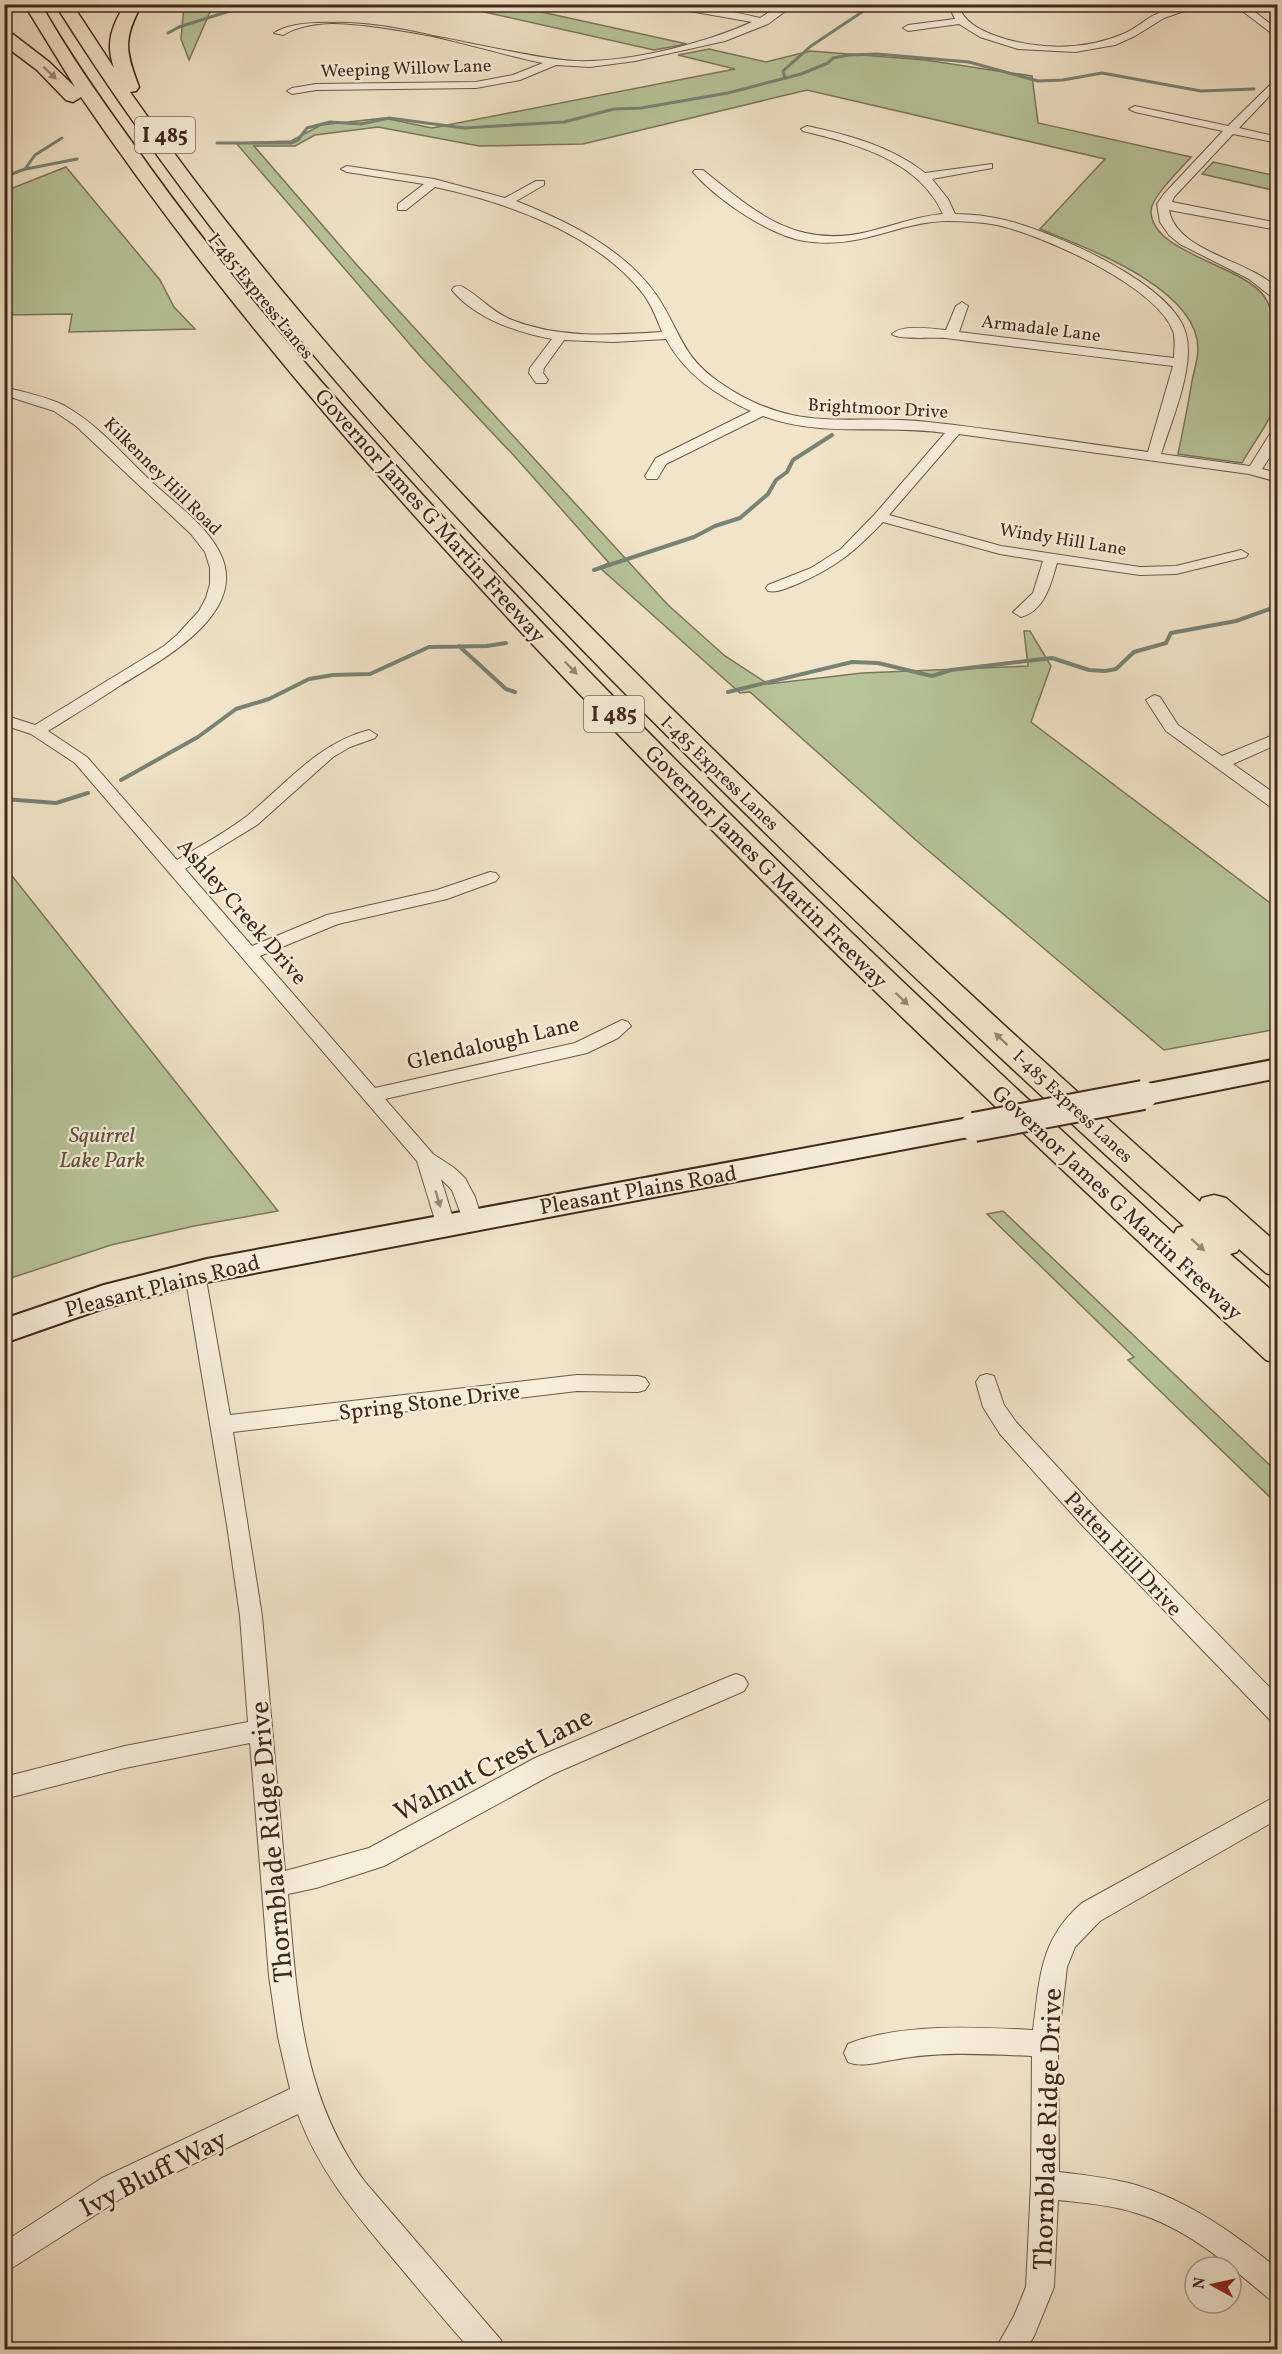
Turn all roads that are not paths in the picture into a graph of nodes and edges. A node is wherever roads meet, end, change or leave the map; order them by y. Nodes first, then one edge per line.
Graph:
1 (32, 4) edge
2 (47, 4) edge
3 (63, 4) edge
4 (72, 4) edge
5 (134, 4) edge
6 (655, 4) edge
7 (790, 4) edge
8 (953, 4) edge
9 (1199, 4) edge
10 (1238, 4) edge
11 (960, 21) junction
12 (764, 22) junction
13 (908, 28) dead end
14 (279, 33) dead end
15 (1278, 35) edge
16 (4, 36) edge
17 (554, 62) junction
18 (1278, 80) edge
19 (130, 88) junction
20 (292, 91) dead end
21 (1135, 109) dead end
22 (807, 129) dead end
23 (1229, 130) junction
24 (1278, 140) edge
25 (129, 154) junction
26 (988, 166) dead end
27 (347, 169) dead end
28 (699, 172) dead end
29 (922, 177) junction
30 (434, 182) junction
31 (540, 183) dead end
32 (506, 202) junction
33 (1163, 204) junction
34 (402, 207) dead end
35 (951, 218) junction
36 (1278, 227) edge
37 (458, 290) dead end
38 (1278, 298) edge
39 (962, 306) dead end
40 (898, 334) dead end
41 (671, 335) junction
42 (951, 335) junction
43 (559, 338) junction
44 (1179, 363) junction
45 (540, 380) dead end
46 (4, 391) edge
47 (762, 411) junction
48 (955, 430) junction
49 (1278, 432) edge
50 (1153, 457) junction
51 (1254, 471) junction
52 (652, 476) dead end
53 (1278, 478) edge
54 (880, 517) junction
55 (1241, 555) dead end
56 (1051, 560) junction
57 (773, 588) dead end
58 (1021, 612) dead end
59 (1154, 700) dead end
60 (4, 720) edge
61 (38, 731) junction
62 (369, 735) dead end
63 (1278, 738) edge
64 (1221, 763) junction
65 (1278, 804) edge
66 (175, 868) junction
67 (490, 877) dead end
68 (248, 954) junction
69 (622, 1026) dead end
70 (1031, 1042) junction
71 (1278, 1068) edge
72 (372, 1095) junction
73 (426, 1159) junction
74 (1166, 1191) junction
75 (459, 1222) junction
76 (1278, 1264) edge
77 (195, 1274) junction
78 (1278, 1290) edge
79 (1278, 1317) edge
80 (4, 1331) edge
81 (1278, 1350) edge
82 (987, 1382) dead end
83 (638, 1384) dead end
84 (221, 1425) junction
85 (736, 1684) dead end
86 (1278, 1713) edge
87 (261, 1730) junction
88 (4, 1788) edge
89 (1278, 1806) edge
90 (274, 1885) junction
91 (1045, 2044) junction
92 (857, 2053) dead end
93 (306, 2096) junction
94 (1045, 2184) junction
95 (4, 2259) edge
96 (1278, 2288) edge
97 (491, 2349) edge
98 (1009, 2349) edge

1 - 25 highway, Governor James G Martin Freeway / I 485
2 -> 79 highway, I-485 Express Lanes / I 485
74 -> 3 highway, I-485 Express Lanes / I 485
4 - 19 highway, Governor James G Martin Freeway / I 485
5 - 19 highway
6 - 12 street
7 - 12 street
8 - 11 street
9 - 11 street
10 - 15 street
11 - 13 street
12 - 17 street
14 - 17 street
16 -> 25 highway
17 - 20 street, Weeping Willow Lane
18 - 23 street
19 - 70 highway, Governor James G Martin Freeway / I 485
21 - 23 street
22 - 29 street
23 - 24 street
23 - 33 street
25 -> 81 highway, Governor James G Martin Freeway / I 485
26 - 29 street
27 - 30 street, Brightmoor Drive
28 - 35 street
29 - 35 street
30 - 32 street, Brightmoor Drive
30 - 34 street
31 - 32 street
32 - 41 street, Brightmoor Drive
33 - 36 street
33 - 38 street
35 - 44 street
37 - 43 street
39 - 42 street
40 - 42 street, Armadale Lane
41 - 43 street
41 - 47 street, Brightmoor Drive
42 - 44 street, Armadale Lane
43 - 45 street
44 - 50 street
46 - 61 street, Kilkenney Hill Road
47 - 48 street, Brightmoor Drive
47 - 52 street
48 - 50 street, Brightmoor Drive
48 - 54 street
49 - 51 street
50 - 51 street, Brightmoor Drive
51 - 53 street, Brightmoor Drive
54 - 56 street, Windy Hill Lane
54 - 57 street
55 - 56 street, Windy Hill Lane
56 - 58 street
59 - 64 street
60 - 61 street, Ashley Creek Drive
61 - 66 street, Ashley Creek Drive
62 - 66 street
63 - 64 street
64 - 65 street
66 - 68 street, Ashley Creek Drive
67 - 68 street
68 - 72 street, Ashley Creek Drive
69 - 72 street, Glendalough Lane
70 - 74 highway
70 - 76 highway, Governor James G Martin Freeway / I 485
71 - 75 street, Pleasant Plains Road, bridge
72 - 73 street, Ashley Creek Drive
73 -> 75 street, Ashley Creek Drive
73 - 75 street, Ashley Creek Drive
74 - 78 highway, I-485 Express Lanes / I 485
75 - 77 street, Pleasant Plains Road
77 - 80 street, Pleasant Plains Road
77 - 84 street, Thornblade Ridge Drive
82 - 86 street, Patten Hill Drive
83 - 84 street, Spring Stone Drive
84 - 87 street, Thornblade Ridge Drive
85 - 90 street, Walnut Crest Lane
87 - 88 street
87 - 90 street, Thornblade Ridge Drive
89 - 91 street, Thornblade Ridge Drive
90 - 93 street, Thornblade Ridge Drive
91 - 92 street
91 - 94 street, Thornblade Ridge Drive
93 - 95 street, Ivy Bluff Way
93 - 97 street, Thornblade Ridge Drive
94 - 96 street
94 - 98 street, Thornblade Ridge Drive

